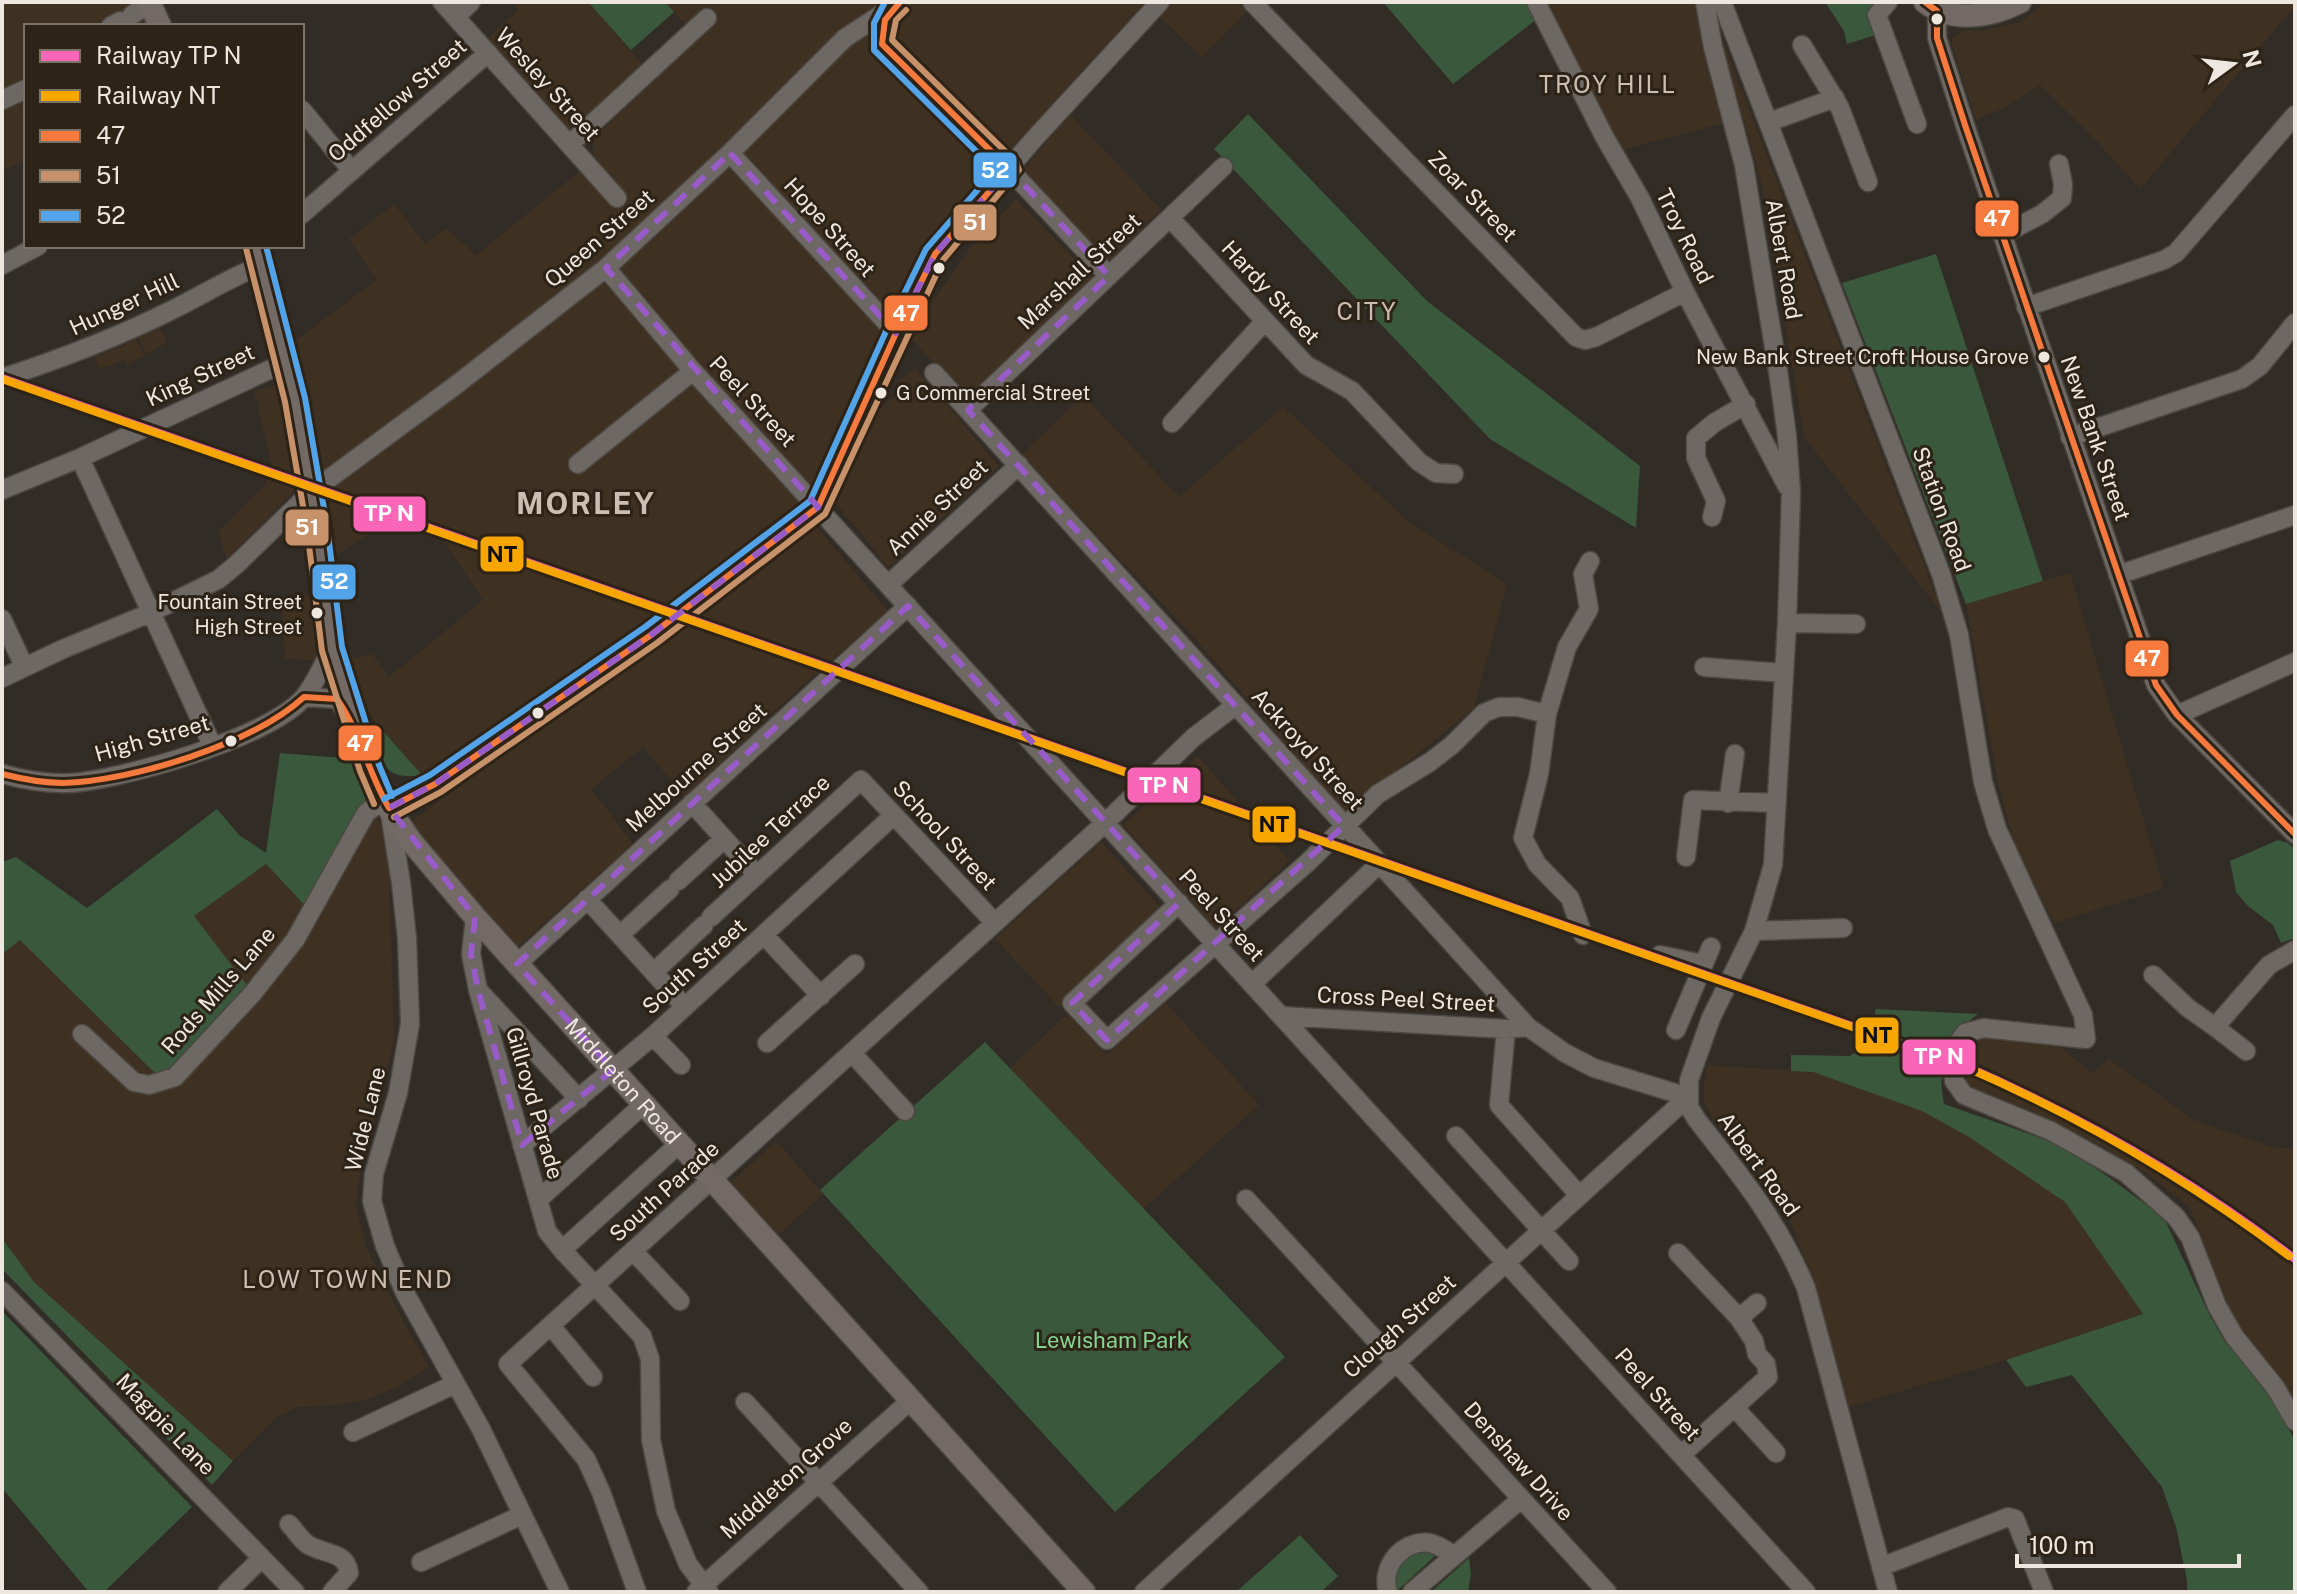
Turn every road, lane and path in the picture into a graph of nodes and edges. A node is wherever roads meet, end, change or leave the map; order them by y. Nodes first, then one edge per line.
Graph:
1 (442, 2) edge
2 (471, 2) edge
3 (1160, 2) edge
4 (1252, 2) edge
5 (1536, 2) edge
6 (1705, 2) edge
7 (1722, 2) edge
8 (1888, 2) edge
9 (2020, 2) edge
10 (1931, 6) edge
11 (894, 7) edge
12 (132, 14) edge
13 (456, 17) junction
14 (707, 18) dead end
15 (155, 24) edge
16 (1802, 45) dead end
17 (488, 53) junction
18 (24, 90) edge
19 (1835, 98) junction
20 (2, 100) edge
21 (304, 112) edge
22 (2295, 115) edge
23 (1769, 122) junction
24 (1917, 124) dead end
25 (570, 144) junction
26 (730, 153) junction
27 (2059, 164) dead end
28 (1223, 167) dead end
29 (1009, 169) junction
30 (352, 171) junction
31 (1868, 182) dead end
32 (617, 198) dead end
33 (304, 212) edge
34 (1170, 218) junction
35 (2002, 235) junction
36 (34, 248) edge
37 (260, 252) edge
38 (2, 265) edge
39 (606, 268) junction
40 (1109, 276) junction
41 (1685, 292) junction
42 (2026, 307) junction
43 (1265, 321) junction
44 (2295, 323) edge
45 (896, 333) junction
46 (286, 362) junction
47 (693, 371) junction
48 (934, 373) dead end
49 (2, 378) edge
50 (1746, 404) junction
51 (968, 410) junction
52 (1172, 423) dead end
53 (2070, 437) junction
54 (80, 458) junction
55 (578, 464) dead end
56 (1019, 465) junction
57 (1454, 474) dead end
58 (2, 490) edge
59 (311, 492) junction
60 (1791, 492) junction
61 (818, 507) junction
62 (2295, 515) edge
63 (1712, 517) dead end
64 (1590, 561) dead end
65 (2118, 575) junction
66 (888, 585) junction
67 (908, 606) junction
68 (150, 613) junction
69 (2, 619) edge
70 (1787, 623) junction
71 (1856, 624) dead end
72 (332, 649) junction
73 (2295, 662) edge
74 (24, 666) junction
75 (1704, 667) dead end
76 (1783, 673) junction
77 (2, 678) edge
78 (304, 697) junction
79 (1236, 705) junction
80 (1547, 714) junction
81 (2177, 715) junction
82 (358, 729) junction
83 (213, 747) junction
84 (1735, 754) dead end
85 (2, 774) edge
86 (861, 780) joint
87 (1696, 780) dead end
88 (1693, 800) junction
89 (692, 803) junction
90 (1728, 803) junction
91 (1776, 803) junction
92 (386, 804) junction
93 (2288, 814) edge
94 (893, 816) junction
95 (1105, 823) junction
96 (1344, 826) junction
97 (2295, 834) edge
98 (724, 839) junction
99 (1686, 857) dead end
100 (1379, 864) junction
101 (757, 875) junction
102 (587, 899) junction
103 (1179, 903) junction
104 (475, 917) junction
105 (995, 923) junction
106 (1843, 928) dead end
107 (1754, 931) junction
108 (620, 935) junction
109 (764, 935) junction
110 (1583, 935) dead end
111 (1216, 944) junction
112 (1711, 947) dead end
113 (2295, 950) edge
114 (1660, 955) dead end
115 (517, 964) junction
116 (855, 964) dead end
117 (1703, 964) junction
118 (654, 972) junction
119 (2153, 975) dead end
120 (1252, 984) junction
121 (478, 990) junction
122 (821, 996) junction
123 (685, 1007) junction
124 (1682, 1010) junction
125 (1281, 1016) junction
126 (1711, 1018) junction
127 (1528, 1027) junction
128 (2215, 1027) junction
129 (1506, 1029) junction
130 (1676, 1030) dead end
131 (82, 1034) dead end
132 (653, 1036) junction
133 (767, 1043) dead end
134 (2246, 1051) dead end
135 (852, 1053) junction
136 (681, 1065) dead end
137 (613, 1070) junction
138 (1688, 1097) junction
139 (579, 1099) junction
140 (644, 1104) junction
141 (905, 1111) dead end
142 (1456, 1136) dead end
143 (680, 1143) junction
144 (522, 1145) junction
145 (712, 1180) junction
146 (1579, 1195) junction
147 (538, 1200) junction
148 (1248, 1211) dead end
149 (1541, 1230) junction
150 (562, 1250) junction
151 (633, 1251) junction
152 (1678, 1253) dead end
153 (1569, 1261) dead end
154 (1505, 1262) junction
155 (594, 1286) junction
156 (2, 1291) edge
157 (680, 1301) dead end
158 (1757, 1303) dead end
159 (1739, 1318) junction
160 (551, 1326) junction
161 (1396, 1362) junction
162 (593, 1377) dead end
163 (455, 1384) junction
164 (910, 1401) junction
165 (745, 1402) dead end
166 (1735, 1408) junction
167 (2295, 1421) edge
168 (353, 1432) dead end
169 (1776, 1453) dead end
170 (1681, 1455) junction
171 (817, 1482) junction
172 (1521, 1499) junction
173 (522, 1515) junction
174 (289, 1524) dead end
175 (1453, 1555) junction
176 (262, 1558) junction
177 (421, 1562) dead end
178 (1881, 1567) junction
179 (703, 1590) edge
180 (227, 1592) edge
181 (295, 1592) edge
182 (332, 1592) edge
183 (560, 1592) edge
184 (637, 1592) edge
185 (919, 1592) edge
186 (1084, 1592) edge
187 (1144, 1592) edge
188 (1388, 1592) edge
189 (1412, 1592) edge
190 (1607, 1592) edge
191 (1806, 1592) edge
192 (1888, 1592) edge
193 (2044, 1592) edge

1 - 13 street, Wesley Street
2 - 13 street
3 - 29 street
4 - 41 street, Zoar Street
5 - 41 street, Troy Road
6 - 60 street, Albert Road
7 - 23 street, Station Road
8 - 24 street
9 - 10 main road
10 - 35 street, New Bank Street
11 - 26 street, Queen Street
11 - 29 street
12 - 15 main road
13 - 17 street, Wesley Street
14 - 25 street
16 - 19 street
17 - 25 street, Wesley Street
17 - 30 street, Oddfellow Street
18 - 20 street
19 - 23 street
19 - 31 street
21 - 30 street
22 - 42 street
23 - 167 street, Station Road
25 - 32 street, Wesley Street
26 - 39 street, Queen Street
26 - 45 street, Hope Street
27 - 35 street
28 - 34 street, Marshall Street
29 - 40 street
29 - 45 street
30 - 33 street, Oddfellow Street
34 - 40 street, Marshall Street
34 - 43 street, Hardy Street
35 - 42 street, New Bank Street
36 - 38 street
37 - 46 main road, Middleton Road
37 - 49 street, Hunger Hill
39 - 47 street, Peel Street
39 - 59 street, Queen Street
40 - 51 street, Marshall Street
41 - 50 street, Troy Road
42 - 53 street, New Bank Street
43 - 52 street
43 - 57 street, Hardy Street
44 - 53 street
45 - 61 street
46 - 54 street, King Street
46 - 59 main road, Middleton Road
47 - 55 street
47 - 61 street, Peel Street
48 - 51 street, Ackroyd Street
50 - 60 street, Troy Road
50 - 63 street
51 - 56 street, Ackroyd Street
53 - 65 street, New Bank Street
54 - 58 street, King Street
54 - 68 street
56 - 66 street, Annie Street
56 - 79 street, Ackroyd Street
59 - 68 street, Queen Street
59 - 72 main road, Middleton Road
60 - 70 street, Albert Road
61 - 66 street, Peel Street
61 - 92 street
62 - 65 street
64 - 80 street
65 - 81 street, New Bank Street
66 - 67 street, Peel Street
67 - 89 street, Melbourne Street
67 - 95 street, Peel Street
68 - 74 street, Queen Street
68 - 83 street
69 - 74 street
70 - 71 street
70 - 76 street, Albert Road
72 - 78 street, High Street
72 - 82 main road, Middleton Road
73 - 81 street
74 - 77 street, Queen Street
75 - 76 street
76 - 91 street, Albert Road
78 - 82 street
78 - 83 street, High Street
79 - 95 street, South Parade
79 - 96 street, Ackroyd Street
80 - 96 street
80 - 110 street
81 - 93 street, New Bank Street
82 - 92 main road, Middleton Road
83 - 85 street, High Street
84 - 90 street
86 - 94 street, School Street
86 - 101 street, Jubilee Terrace
87 - 88 street
88 - 90 street
88 - 99 street
89 - 98 street
89 - 102 street, Melbourne Street
90 - 91 street
91 - 107 street, Albert Road
92 - 104 main road, Middleton Road
92 - 131 street, Rods Mills Lane
92 - 163 street, Wide Lane
93 - 97 street, New Bank Street
94 - 105 street, School Street
94 - 109 street, South Street
95 - 103 street, Peel Street
95 - 105 street, South Parade
96 - 100 street, Ackroyd Street
96 - 111 street
98 - 101 street
98 - 108 street
100 - 120 street
100 - 127 street, Ackroyd Street
101 - 118 street, Jubilee Terrace
102 - 108 street
102 - 115 street, Melbourne Street
103 - 111 street, Peel Street
103 - 111 street
104 - 115 main road, Middleton Road
104 - 121 street, Gillroyd Parade
105 - 135 street, South Parade
106 - 107 street
107 - 126 street, Albert Road
108 - 118 street
109 - 122 street
109 - 123 street, South Street
111 - 120 street, Peel Street
112 - 117 street
113 - 128 street
114 - 117 street
115 - 137 main road, Middleton Road
116 - 122 street
117 - 124 street
118 - 123 street
119 - 128 street
120 - 125 street, Peel Street
121 - 139 street
121 - 144 street, Gillroyd Parade
122 - 133 street
123 - 132 street, South Street
124 - 126 street
124 - 130 street
125 - 129 street, Cross Peel Street
125 - 154 street, Peel Street
126 - 138 street, Albert Road
127 - 129 street, Cross Peel Street
127 - 138 street, Ackroyd Street
128 - 134 street
129 - 146 street
132 - 136 street
132 - 137 street, South Street
135 - 141 street
135 - 145 street, South Parade
137 - 139 street, South Street
137 - 140 main road, Middleton Road
138 - 146 street, Clough Street
138 - 178 street, Albert Road
139 - 144 street, South Street
140 - 143 main road, Middleton Road
140 - 147 street
142 - 149 street
143 - 145 main road, Middleton Road
143 - 150 street
144 - 147 street, Gillroyd Parade
145 - 151 street, South Parade
145 - 164 main road, Middleton Road
146 - 149 street, Clough Street
147 - 150 street, Gillroyd Parade
148 - 161 street, Denshaw Drive
149 - 153 street
149 - 154 street, Clough Street
150 - 155 street, Gillroyd Parade
151 - 155 street, South Parade
151 - 157 street
152 - 159 street
154 - 161 street, Clough Street
154 - 170 street, Peel Street
155 - 160 street, South Parade
155 - 179 street, Gillroyd Parade
156 - 176 street, Magpie Lane
158 - 159 street
159 - 166 street
160 - 162 street
160 - 184 street, South Parade
161 - 172 street, Denshaw Drive
161 - 187 street, Clough Street
163 - 168 street
163 - 173 street, Wide Lane
164 - 171 street, Middleton Grove
164 - 186 main road, Middleton Road
165 - 171 street
166 - 169 street
166 - 170 street
170 - 191 street, Peel Street
171 - 179 street, Middleton Grove
171 - 185 street
172 - 175 street
172 - 190 street, Denshaw Drive
173 - 177 street
173 - 183 street, Wide Lane
174 - 182 street
175 - 188 street
175 - 189 street
176 - 180 street
176 - 181 street, Magpie Lane
178 - 192 street, Albert Road
178 - 193 street

